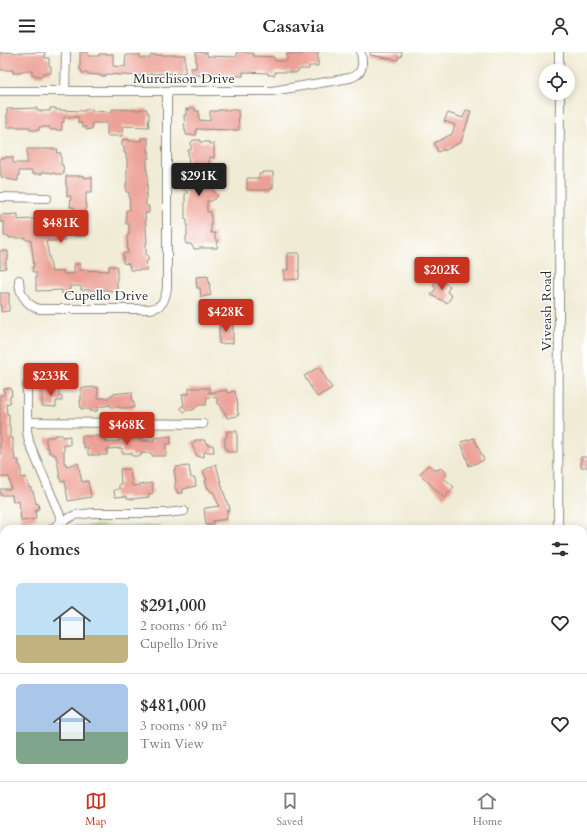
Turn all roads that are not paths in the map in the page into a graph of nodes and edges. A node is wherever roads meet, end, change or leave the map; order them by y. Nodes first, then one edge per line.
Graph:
1 (66, 52) edge
2 (361, 52) edge
3 (559, 52) edge
4 (559, 64) edge
5 (0, 91) edge
6 (66, 91) junction
7 (167, 92) junction
8 (560, 100) edge
9 (0, 197) edge
10 (47, 198) dead end
11 (19, 280) dead end
12 (27, 385) dead end
13 (27, 422) junction
14 (203, 424) dead end
15 (184, 511) dead end
16 (61, 522) junction
17 (57, 525) edge
18 (558, 525) edge

1 - 6 street
2 - 7 street, Murchison Drive
3 - 4 street
5 - 6 street, Murchison Drive
6 - 7 street, Murchison Drive
7 - 11 street, Cupello Drive
8 - 18 street, Viveash Road
9 - 10 street
12 - 13 street
13 - 14 street
13 - 16 street
15 - 16 street
16 - 17 street

